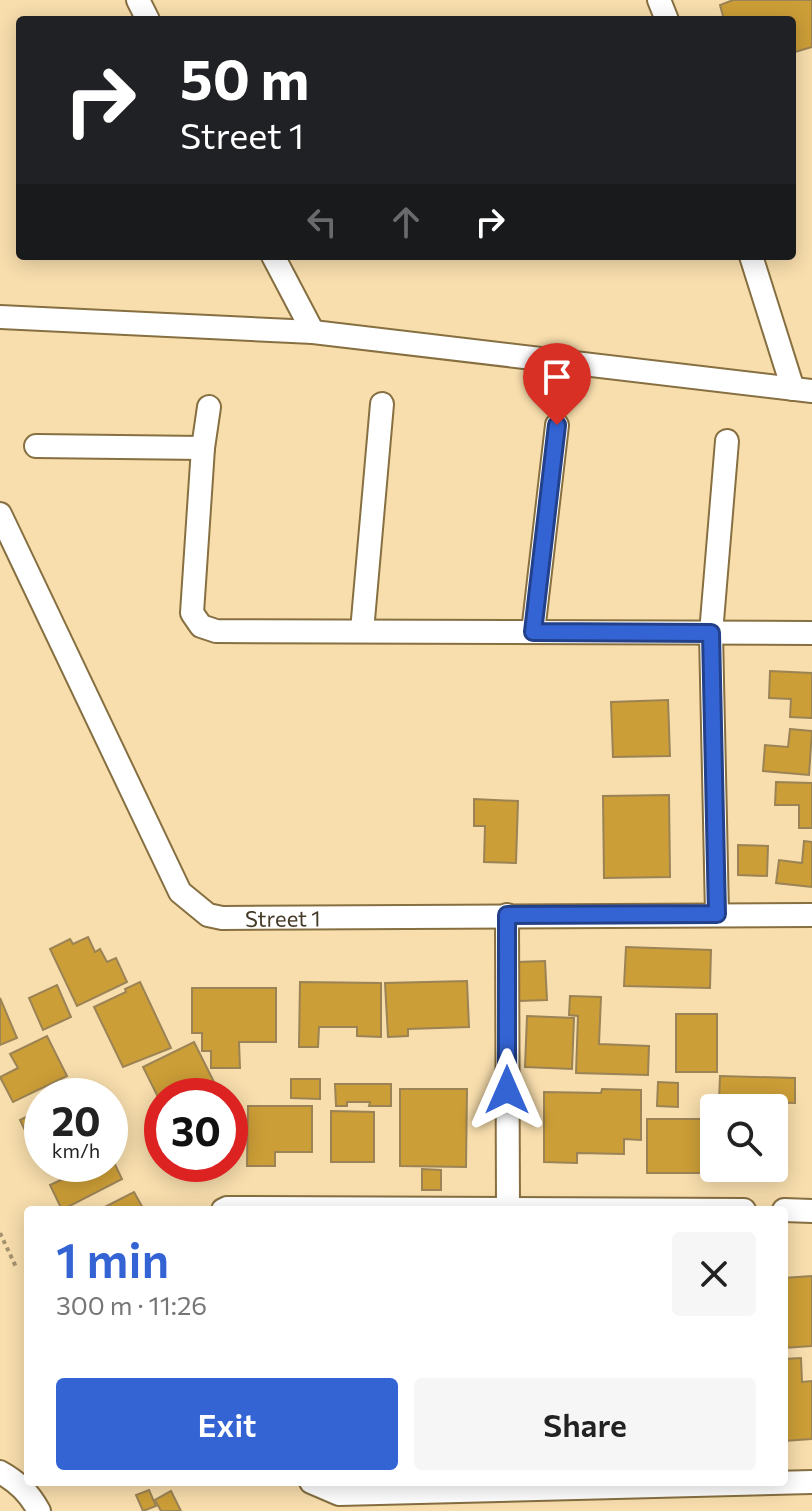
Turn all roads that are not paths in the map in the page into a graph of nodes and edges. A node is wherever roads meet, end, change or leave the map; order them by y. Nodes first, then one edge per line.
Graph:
1 (275, 260) edge
2 (753, 260) edge
3 (0, 317) edge
4 (313, 332) junction
5 (802, 390) edge
6 (382, 404) dead end
7 (209, 407) dead end
8 (557, 425) dead end
9 (727, 441) dead end
10 (36, 446) dead end
11 (203, 448) junction
12 (0, 514) edge
13 (362, 631) junction
14 (533, 632) junction
15 (711, 633) junction
16 (812, 633) edge
17 (717, 914) junction
18 (507, 915) junction
19 (812, 915) edge
20 (508, 1206) edge
21 (788, 1210) edge
22 (812, 1211) edge
23 (0, 1472) edge
24 (812, 1482) edge
25 (788, 1483) edge
26 (320, 1486) edge
27 (654, 1486) edge
28 (39, 1511) edge

1 - 4 street
2 - 5 street
3 - 4 street
4 - 5 street
6 - 13 street
7 - 11 street
8 - 14 street
9 - 15 street
10 - 11 street
11 - 13 street
12 - 18 street, Street 1
13 - 14 street
14 - 15 street
15 - 16 street
15 - 17 street
17 - 18 street, Street 1
17 - 19 street, Street 1
18 - 20 street
21 - 22 street
23 - 28 street
24 - 25 street
26 - 27 street

